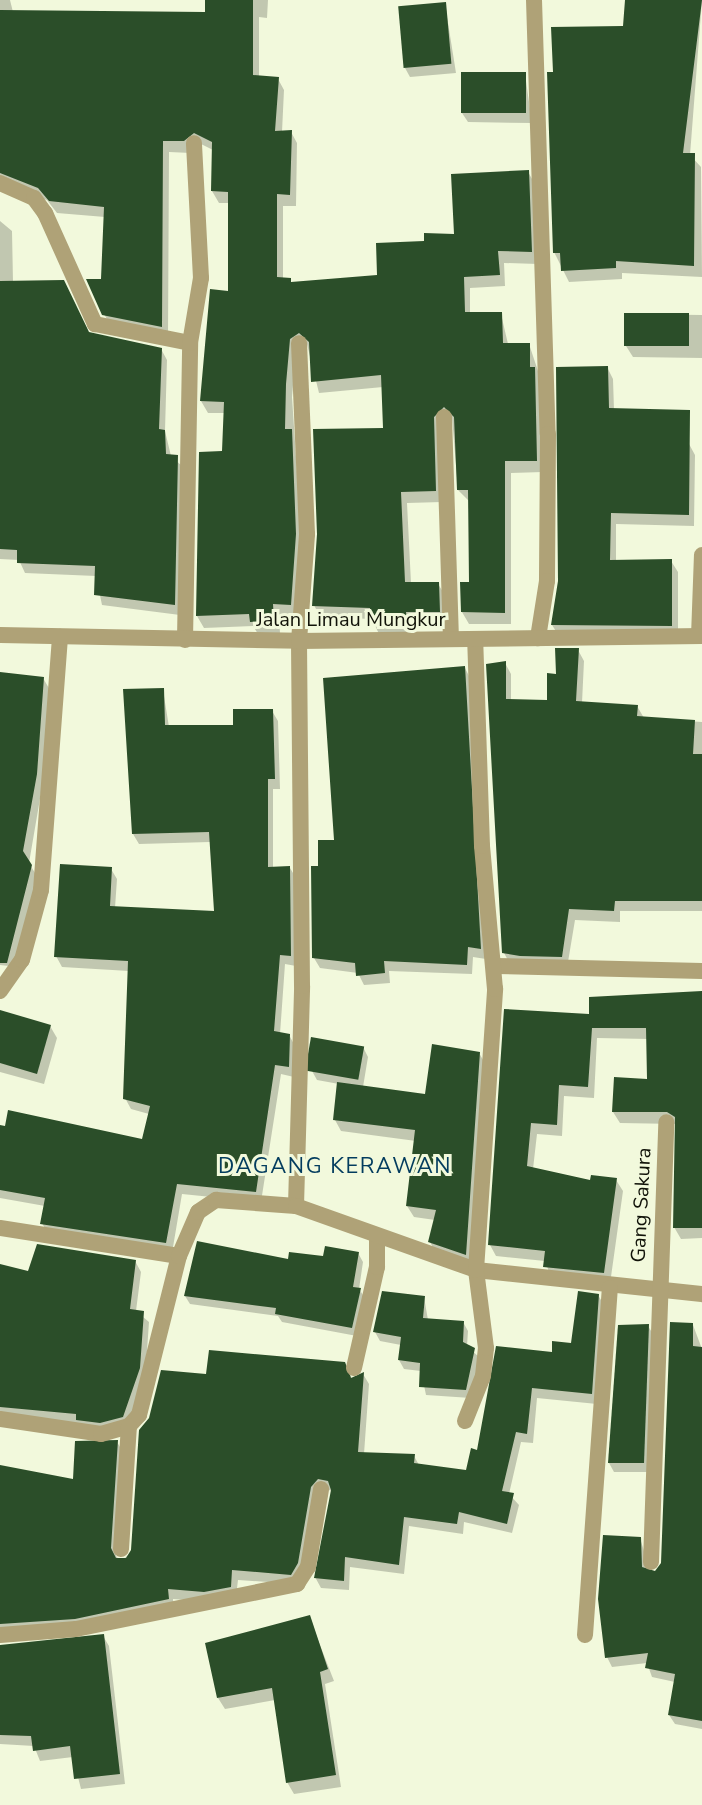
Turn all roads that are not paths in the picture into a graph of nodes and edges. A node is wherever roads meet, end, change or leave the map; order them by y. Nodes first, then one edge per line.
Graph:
1 (534, 0) edge
2 (194, 143) dead end
3 (0, 183) edge
4 (190, 343) junction
5 (299, 343) dead end
6 (444, 417) dead end
7 (702, 555) edge
8 (0, 635) edge
9 (701, 636) edge
10 (60, 637) junction
11 (538, 638) junction
12 (451, 639) junction
13 (475, 639) junction
14 (185, 640) junction
15 (299, 641) junction
16 (495, 966) junction
17 (702, 971) edge
18 (0, 991) edge
19 (666, 1122) dead end
20 (296, 1206) junction
21 (0, 1228) edge
22 (377, 1237) junction
23 (179, 1256) junction
24 (476, 1270) junction
25 (610, 1288) junction
26 (658, 1290) junction
27 (702, 1294) edge
28 (354, 1368) dead end
29 (0, 1419) edge
30 (465, 1421) dead end
31 (129, 1426) junction
32 (321, 1489) dead end
33 (121, 1549) dead end
34 (651, 1562) dead end
35 (0, 1635) edge
36 (585, 1635) dead end

1 - 11 street
2 - 4 street
3 - 4 street
4 - 14 street
5 - 15 street
6 - 12 street
7 - 9 street
8 - 10 street, Jalan Limau Mungkur
9 - 11 street, Jalan Limau Mungkur
10 - 14 street, Jalan Limau Mungkur
10 - 18 street
11 - 13 street, Jalan Limau Mungkur
12 - 13 street, Jalan Limau Mungkur
12 - 15 street, Jalan Limau Mungkur
13 - 16 street
14 - 15 street, Jalan Limau Mungkur
15 - 20 street
16 - 17 street
16 - 24 street
19 - 26 street, Gang Sakura
20 - 22 street
20 - 23 street
21 - 23 street
22 - 24 street
22 - 28 street
23 - 31 street
24 - 25 street
24 - 30 street
25 - 26 street
25 - 36 street
26 - 27 street
26 - 34 street, Gang Sakura
29 - 31 street
31 - 33 street
32 - 35 street

